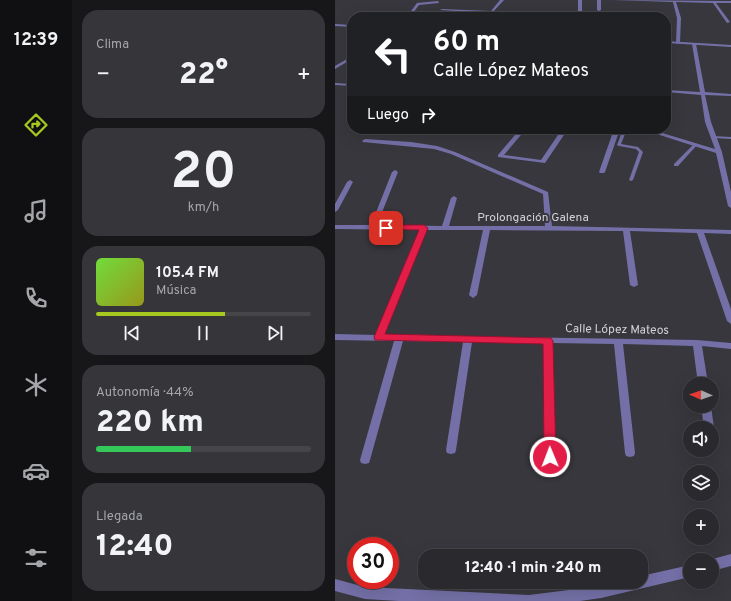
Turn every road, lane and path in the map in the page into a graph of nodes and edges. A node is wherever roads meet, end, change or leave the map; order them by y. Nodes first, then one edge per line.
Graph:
1 (502, 0) edge
2 (580, 0) edge
3 (599, 0) edge
4 (614, 0) edge
5 (625, 0) edge
6 (645, 0) edge
7 (661, 0) edge
8 (674, 1) edge
9 (691, 1) edge
10 (714, 1) edge
11 (438, 2) dead end
12 (731, 2) edge
13 (647, 7) dead end
14 (442, 10) dead end
15 (599, 10) dead end
16 (580, 11) dead end
17 (412, 12) edge
18 (475, 12) edge
19 (492, 12) edge
20 (728, 22) dead end
21 (335, 25) edge
22 (342, 25) junction
23 (347, 26) edge
24 (335, 29) edge
25 (347, 30) edge
26 (671, 42) edge
27 (678, 43) junction
28 (694, 46) junction
29 (731, 46) edge
30 (671, 47) edge
31 (731, 50) edge
32 (347, 60) edge
33 (335, 68) edge
34 (335, 84) edge
35 (347, 85) edge
36 (335, 88) edge
37 (347, 89) edge
38 (671, 91) edge
39 (703, 93) junction
40 (731, 95) edge
41 (519, 134) edge
42 (562, 134) edge
43 (615, 134) edge
44 (623, 134) edge
45 (660, 134) edge
46 (714, 137) junction
47 (731, 138) edge
48 (365, 141) dead end
49 (695, 145) junction
50 (719, 152) junction
51 (676, 166) dead end
52 (395, 172) dead end
53 (602, 172) dead end
54 (631, 180) dead end
55 (350, 182) dead end
56 (454, 198) dead end
57 (731, 206) edge
58 (335, 210) edge
59 (335, 227) edge
60 (373, 228) junction
61 (424, 228) junction
62 (445, 228) junction
63 (487, 229) junction
64 (549, 229) junction
65 (626, 229) junction
66 (700, 232) junction
67 (731, 232) edge
68 (634, 285) dead end
69 (473, 296) dead end
70 (731, 320) edge
71 (335, 337) edge
72 (379, 337) junction
73 (399, 338) junction
74 (468, 340) junction
75 (548, 341) junction
76 (618, 341) junction
77 (697, 343) junction
78 (731, 346) edge
79 (702, 377) edge
80 (451, 450) dead end
81 (629, 453) dead end
82 (550, 457) dead end
83 (365, 460) dead end
84 (731, 560) edge
85 (719, 563) edge
86 (683, 573) edge
87 (335, 585) edge

1 - 19 street
2 - 16 street
3 - 15 street
4 - 5 street
5 - 6 street
6 - 7 street
6 - 13 street
7 - 8 street
8 - 9 street
8 - 27 street
9 - 10 street
10 - 12 street
10 - 20 street
11 - 17 lane
14 - 18 street
21 - 22 street
22 - 23 street
22 - 24 street
24 - 25 street
26 - 27 street
27 - 28 street
28 - 29 street
28 - 30 street
28 - 31 street
28 - 39 street
32 - 33 street
34 - 35 street
36 - 37 street
38 - 39 street
39 - 40 street
39 - 46 street
41 - 42 street
43 - 53 street
44 - 54 lane
45 - 49 street
46 - 47 lane
46 - 50 street
48 - 64 street
49 - 50 street
49 - 51 lane
50 - 57 street
52 - 60 street
55 - 58 street
56 - 62 street
59 - 60 street, Prolongación Galena
60 - 61 street, Prolongación Galena
61 - 62 street, Prolongación Galena
61 - 72 street
62 - 63 street, Prolongación Galena
63 - 64 street, Prolongación Galena
63 - 69 street
64 - 65 street, Prolongación Galena
65 - 66 street, Prolongación Galena
65 - 68 street
66 - 67 street, Prolongación Galena
66 - 70 street
71 - 72 street, Calle López Mateos
72 - 73 street, Calle López Mateos
73 - 74 street, Calle López Mateos
73 - 83 street
74 - 75 street, Calle López Mateos
74 - 80 street
75 - 76 street, Calle López Mateos
75 - 82 street
76 - 77 street, Calle López Mateos
76 - 81 street
77 - 78 street, Calle López Mateos
77 - 79 street
84 - 85 street
86 - 87 street

